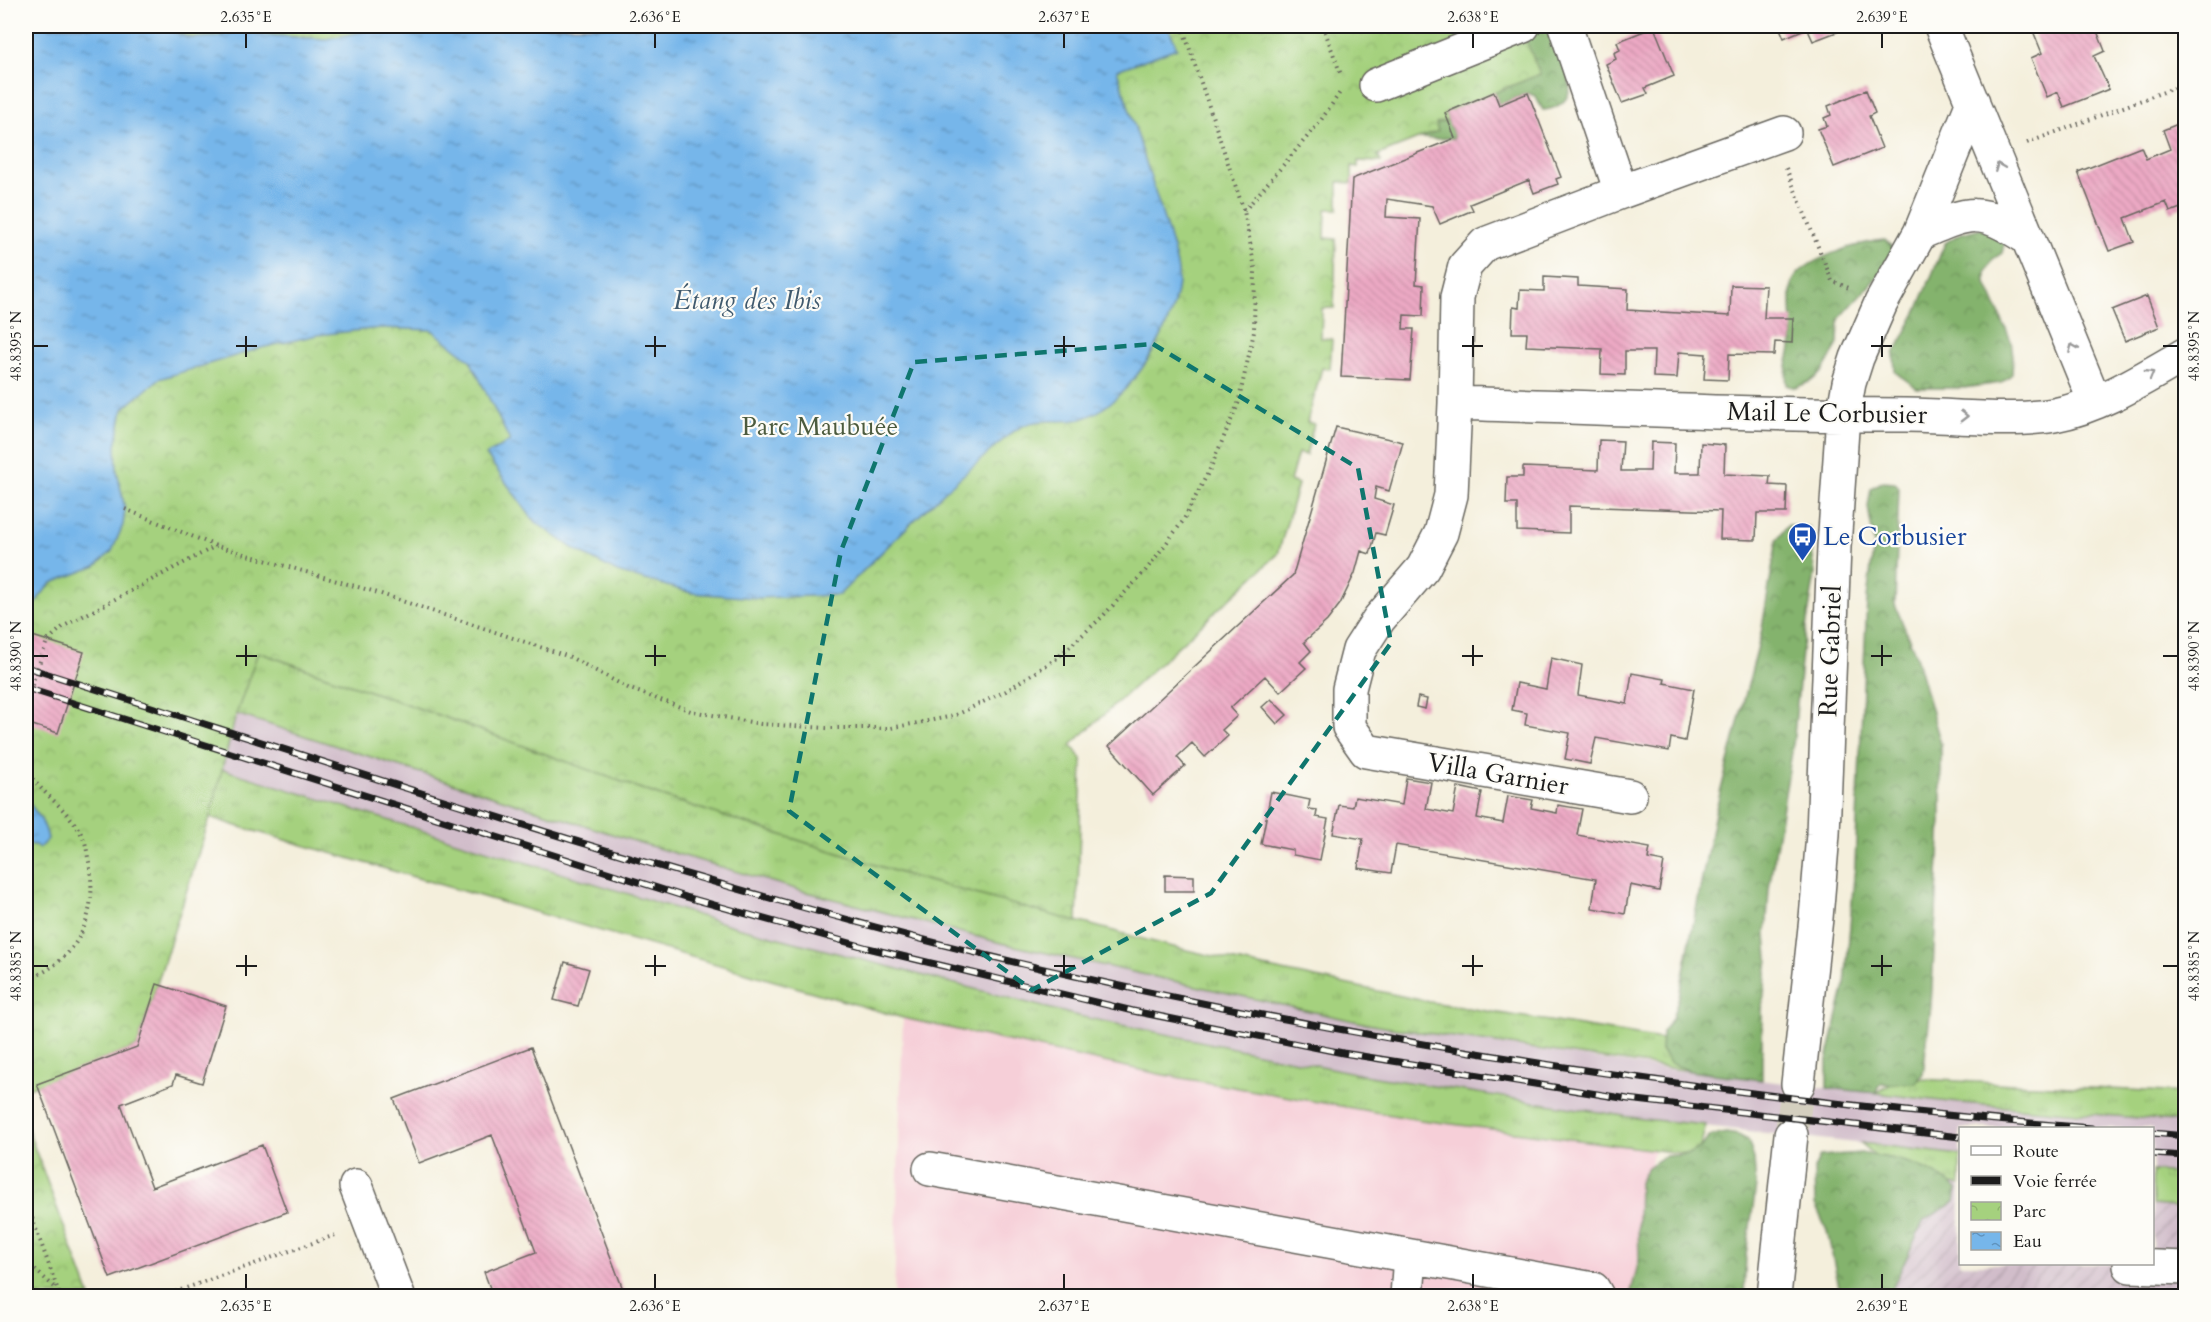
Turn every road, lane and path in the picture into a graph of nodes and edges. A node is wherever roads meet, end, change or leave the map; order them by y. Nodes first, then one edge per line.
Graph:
1 (1182, 26) edge
2 (1323, 26) edge
3 (1523, 26) edge
4 (1565, 26) edge
5 (1941, 26) edge
6 (1341, 75) dead end
7 (2186, 77) edge
8 (1360, 86) joint
9 (1973, 102) junction
10 (1779, 135) joint
11 (1994, 155) junction
12 (1621, 192) junction
13 (1244, 211) junction
14 (1920, 233) junction
15 (2027, 238) junction
16 (1881, 303) junction
17 (2186, 354) edge
18 (2095, 402) junction
19 (1455, 403) junction
20 (1842, 415) junction
21 (125, 509) dead end
22 (216, 546) junction
23 (26, 702) edge
24 (26, 769) edge
25 (1630, 796) dead end
26 (26, 980) edge
27 (1798, 1084) tunnel mouth
28 (1791, 1135) tunnel mouth
29 (930, 1169) dead end
30 (356, 1186) dead end
31 (26, 1201) edge
32 (370, 1223) junction
33 (1410, 1256) junction
34 (26, 1262) edge
35 (2130, 1266) dead end
36 (2186, 1268) edge
37 (394, 1285) edge
38 (58, 1290) junction
39 (60, 1296) edge
40 (164, 1296) edge
41 (1407, 1296) edge
42 (1597, 1296) edge
43 (1774, 1296) edge

1 - 13 path
2 - 6 path
3 - 8 street
4 - 12 street
5 - 9 street
7 - 11 path
8 - 13 path
9 - 11 street
9 - 14 street, Rue Gabriel
10 - 12 street
10 - 16 path
15 -> 11 street
12 - 19 street
13 - 22 path
14 - 15 street
14 - 16 street, Rue Gabriel
18 -> 15 street
16 - 20 street, Rue Gabriel
18 -> 17 street, Mail Le Corbusier
20 -> 18 street, Mail Le Corbusier
19 - 20 street, Mail Le Corbusier
19 - 25 street, Villa Garnier
20 - 27 street, Rue Gabriel
21 - 22 path
22 - 23 path
24 - 26 path
28 - 43 street
29 - 33 street
30 - 32 street
31 - 38 path
32 - 37 street
32 - 40 path
33 - 41 street
33 - 42 street
34 - 38 path
35 - 36 street
38 - 39 path

